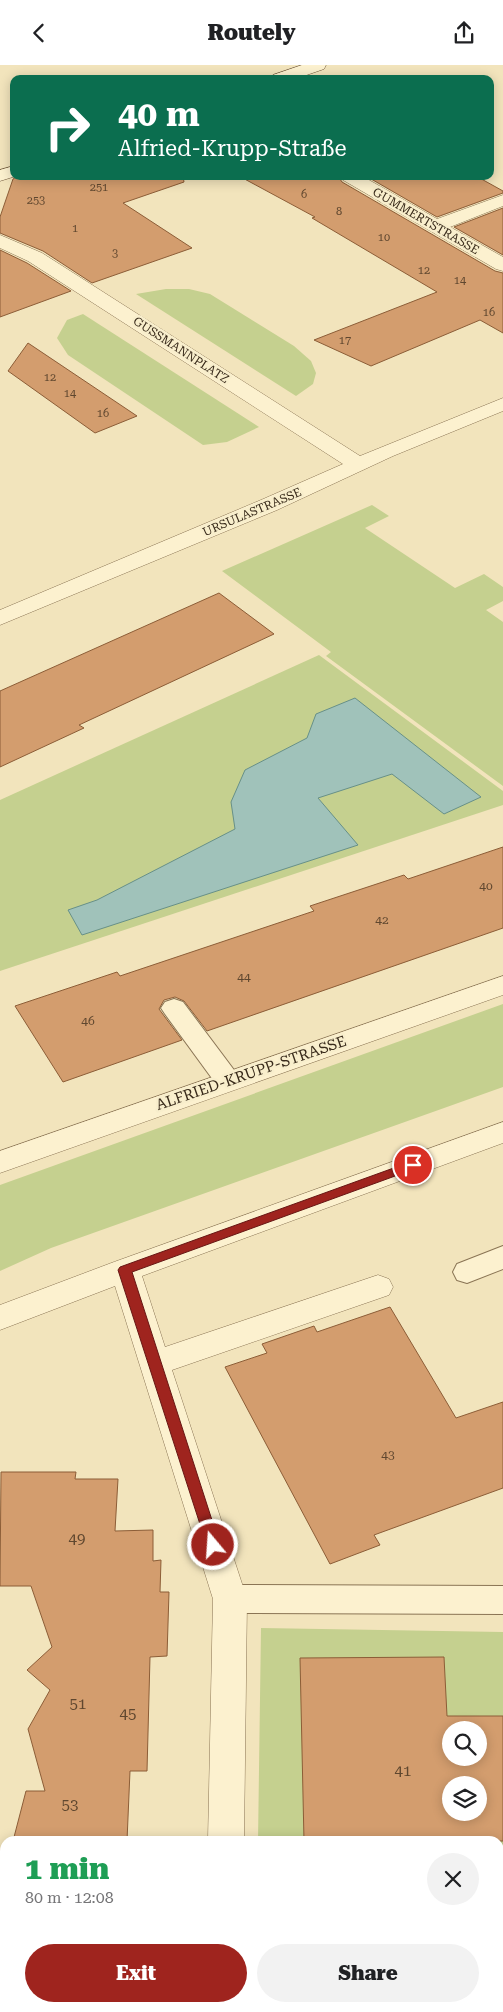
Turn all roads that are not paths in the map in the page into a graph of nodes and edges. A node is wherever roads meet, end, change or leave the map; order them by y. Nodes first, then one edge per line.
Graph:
1 (318, 65) edge
2 (290, 75) edge
3 (356, 180) edge
4 (503, 200) edge
5 (435, 226) junction
6 (0, 241) edge
7 (503, 265) edge
8 (503, 404) edge
9 (358, 464) junction
10 (0, 618) edge
11 (503, 985) edge
12 (174, 1008) dead end
13 (228, 1081) junction
14 (503, 1132) edge
15 (0, 1162) edge
16 (503, 1257) edge
17 (124, 1270) junction
18 (467, 1272) dead end
19 (378, 1287) dead end
20 (0, 1317) edge
21 (155, 1363) junction
22 (230, 1599) junction
23 (503, 1600) edge
24 (226, 1836) edge

1 - 2 street
3 - 5 street, GUMMERTSTRASSE
4 - 5 street
5 - 7 street, GUMMERTSTRASSE
6 - 9 street, GUSSMANNPLATZ
8 - 9 street, URSULASTRASSE
9 - 10 street, URSULASTRASSE
11 - 13 street, ALFRIED-KRUPP-STRASSE
12 - 13 lane
13 - 15 street, ALFRIED-KRUPP-STRASSE
14 - 17 street
16 - 18 lane
17 - 20 street
17 - 21 street
19 - 21 street
21 - 22 street
22 - 23 lane
22 - 24 street

